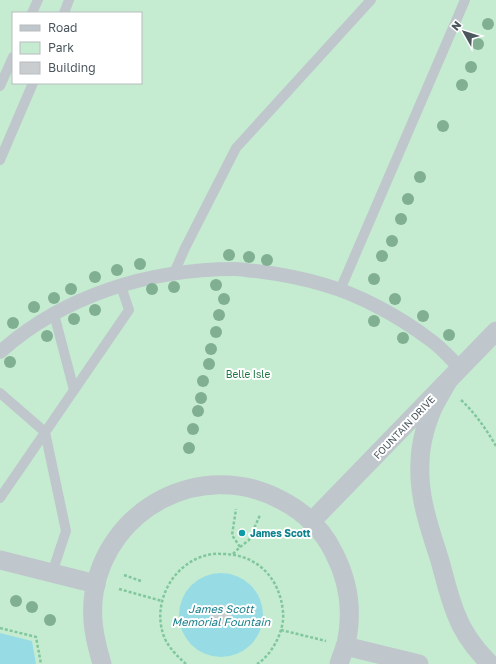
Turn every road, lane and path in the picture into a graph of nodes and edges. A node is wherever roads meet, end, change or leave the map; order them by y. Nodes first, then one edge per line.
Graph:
1 (38, 0) edge
2 (69, 0) edge
3 (371, 0) edge
4 (465, 0) edge
5 (32, 12) edge
6 (64, 12) edge
7 (12, 58) edge
8 (33, 84) edge
9 (0, 86) edge
10 (0, 160) edge
11 (174, 273) junction
12 (121, 286) junction
13 (340, 290) junction
14 (54, 314) junction
15 (496, 331) edge
16 (0, 352) edge
17 (454, 374) junction
18 (74, 390) junction
19 (0, 393) edge
20 (461, 400) dead end
21 (45, 432) junction
22 (496, 446) edge
23 (0, 498) edge
24 (236, 509) dead end
25 (260, 515) dead end
26 (311, 522) junction
27 (240, 547) junction
28 (233, 554) junction
29 (0, 560) edge
30 (52, 573) junction
31 (124, 576) dead end
32 (141, 581) dead end
33 (96, 584) junction
34 (119, 589) dead end
35 (162, 601) junction
36 (0, 628) edge
37 (281, 630) junction
38 (326, 641) dead end
39 (345, 646) junction
40 (41, 664) edge
41 (102, 664) edge
42 (186, 664) edge
43 (257, 664) edge
44 (339, 664) edge
45 (419, 664) edge
46 (490, 664) edge

1 - 5 lane
2 - 6 lane
3 - 11 lane
4 - 13 lane
7 - 9 lane
8 - 10 lane
11 - 12 street
11 - 13 street
12 - 14 street
12 - 18 lane
13 - 17 street
14 - 16 street
14 - 18 lane
15 - 17 street, FOUNTAIN DRIVE
17 - 26 street, FOUNTAIN DRIVE
17 - 46 street
18 - 21 lane
19 - 21 lane
20 - 22 path
21 - 23 lane
21 - 30 lane
24 - 27 path
25 - 27 path
26 - 33 street
26 - 39 street
27 - 28 path
28 - 35 path
28 - 37 path
29 - 30 street
30 - 33 street
31 - 32 path
33 - 41 street
34 - 35 path
35 - 42 path
36 - 40 path
37 - 38 path
37 - 43 path
39 - 44 street
39 - 45 street

